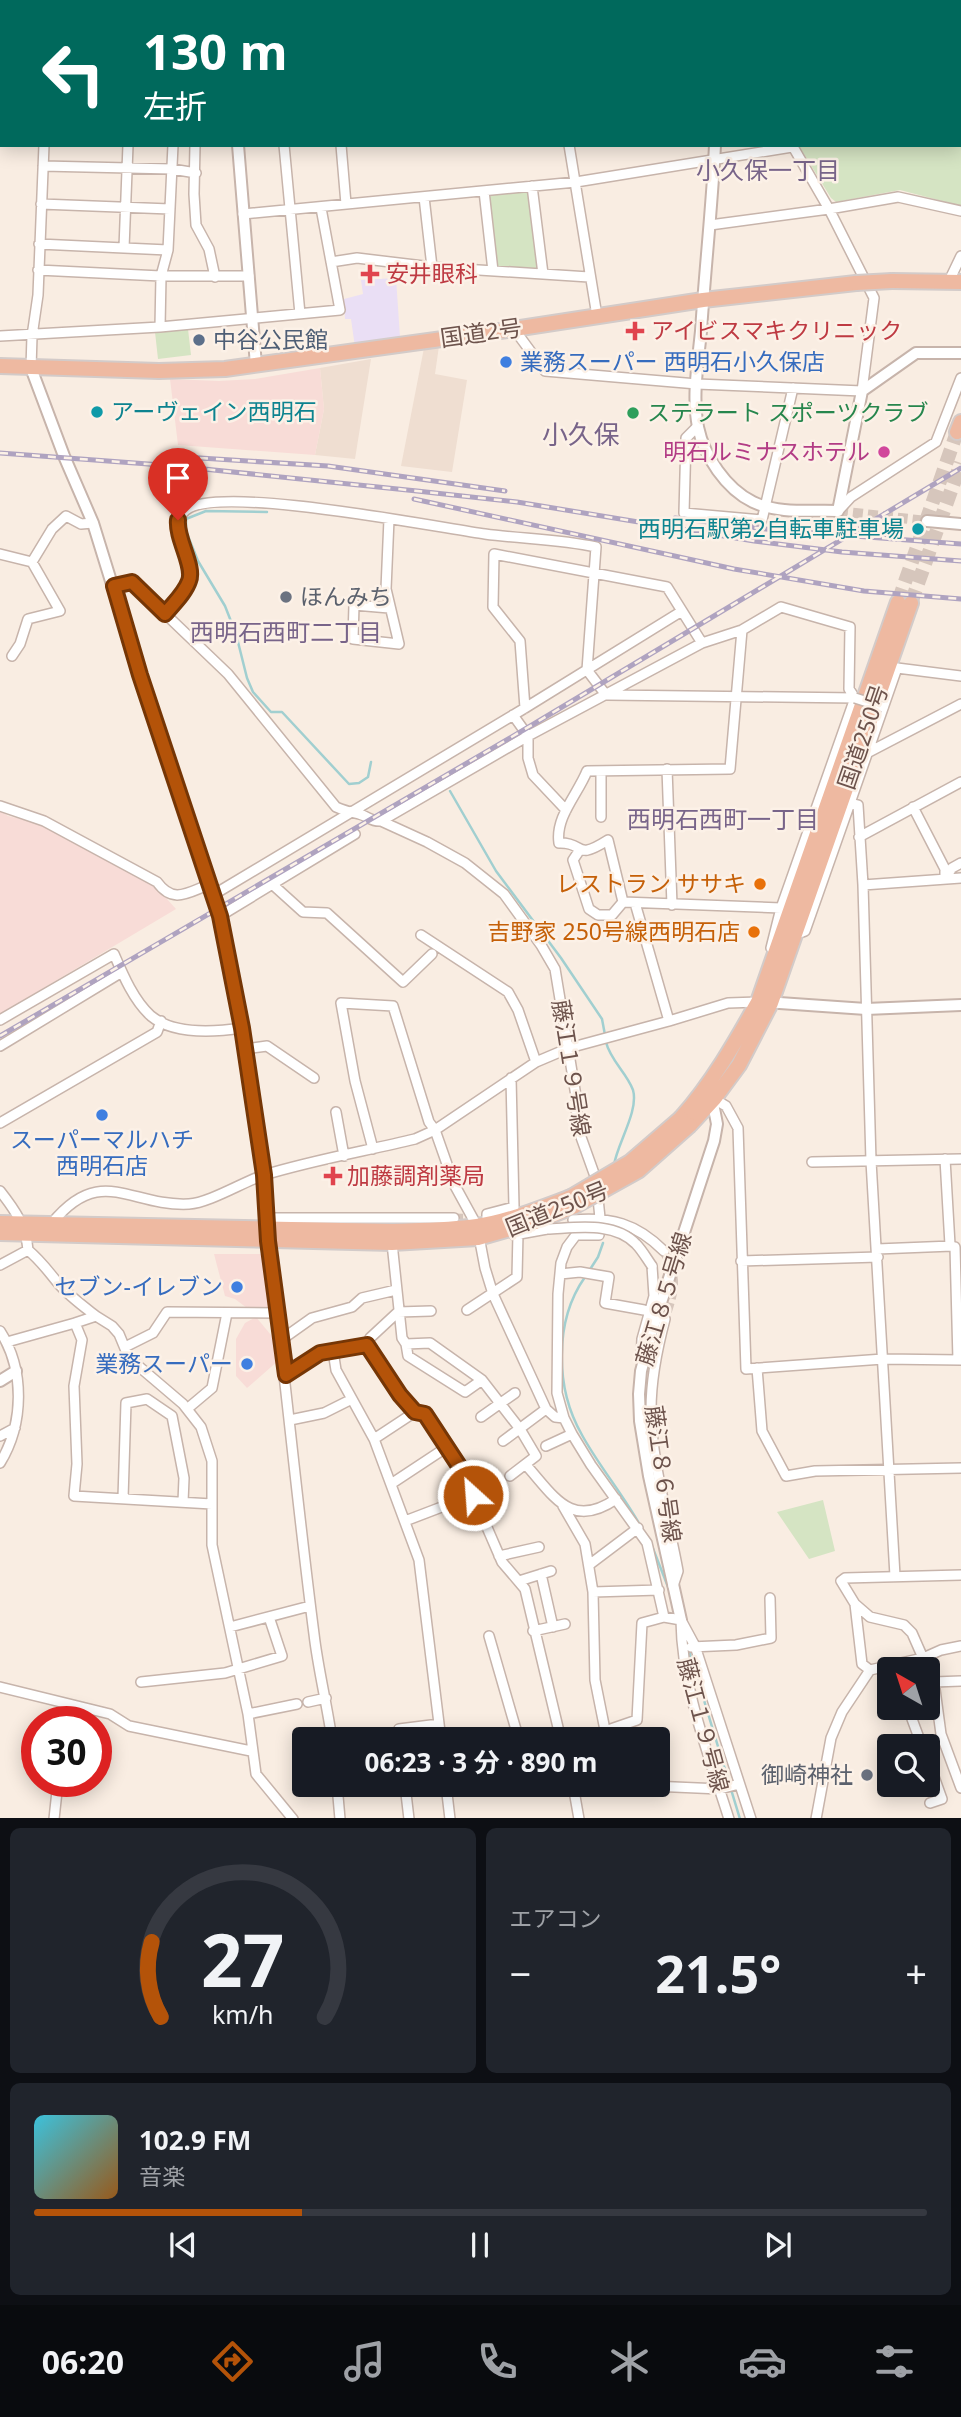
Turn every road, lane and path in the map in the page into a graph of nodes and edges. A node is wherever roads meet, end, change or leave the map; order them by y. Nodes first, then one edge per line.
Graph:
1 (44, 147) edge
2 (128, 147) edge
3 (173, 147) edge
4 (195, 147) edge
5 (238, 147) edge
6 (284, 147) edge
7 (341, 147) edge
8 (569, 147) edge
9 (715, 147) edge
10 (787, 147) edge
11 (793, 147) edge
12 (714, 161) junction
13 (43, 166) junction
14 (127, 169) junction
15 (172, 169) junction
16 (196, 173) junction
17 (576, 182) junction
18 (532, 186) junction
19 (484, 191) junction
20 (424, 197) junction
21 (41, 204) junction
22 (346, 204) junction
23 (125, 207) junction
24 (321, 208) junction
25 (170, 209) junction
26 (829, 209) junction
27 (291, 211) junction
28 (961, 211) edge
29 (243, 214) junction
30 (710, 225) junction
31 (38, 244) junction
32 (124, 248) junction
33 (168, 250) junction
34 (961, 256) edge
35 (331, 262) junction
36 (432, 267) junction
37 (38, 270) junction
38 (494, 271) junction
39 (543, 274) junction
40 (249, 275) junction
41 (161, 276) junction
42 (215, 277) junction
43 (589, 277) junction
44 (955, 282) edge
45 (703, 300) junction
46 (300, 314) junction
47 (597, 316) junction
48 (253, 319) junction
49 (160, 327) junction
50 (514, 329) junction
51 (0, 336) edge
52 (32, 336) junction
53 (961, 353) edge
54 (257, 365) junction
55 (0, 366) edge
56 (31, 368) junction
57 (961, 379) edge
58 (697, 384) junction
59 (793, 388) junction
60 (862, 391) junction
61 (698, 426) junction
62 (766, 506) junction
63 (838, 511) junction
64 (389, 519) junction
65 (927, 521) tunnel mouth
66 (93, 523) junction
67 (961, 524) edge
68 (0, 554) edge
69 (32, 562) junction
70 (593, 574) junction
71 (114, 586) junction
72 (389, 608) junction
73 (681, 611) junction
74 (165, 614) junction
75 (742, 630) junction
76 (702, 643) junction
77 (12, 656) dead end
78 (587, 670) junction
79 (961, 676) edge
80 (606, 695) junction
81 (737, 696) junction
82 (855, 698) junction
83 (961, 704) edge
84 (883, 707) junction
85 (525, 708) junction
86 (513, 715) junction
87 (527, 736) junction
88 (869, 752) junction
89 (667, 769) junction
90 (601, 771) junction
91 (961, 782) edge
92 (850, 803) junction
93 (0, 806) edge
94 (913, 807) junction
95 (566, 810) junction
96 (350, 814) junction
97 (601, 817) dead end
98 (381, 821) junction
99 (355, 834) dead end
100 (859, 837) junction
101 (579, 851) junction
102 (961, 863) edge
103 (945, 878) junction
104 (961, 878) edge
105 (272, 884) junction
106 (863, 885) junction
107 (211, 890) junction
108 (623, 902) junction
109 (635, 904) junction
110 (672, 905) junction
111 (781, 908) junction
112 (220, 916) junction
113 (421, 935) dead end
114 (794, 935) junction
115 (432, 954) dead end
116 (122, 972) junction
117 (768, 974) junction
118 (765, 1002) junction
119 (961, 1005) edge
120 (866, 1009) junction
121 (0, 1020) edge
122 (161, 1021) junction
123 (669, 1021) junction
124 (242, 1028) junction
125 (0, 1046) edge
126 (569, 1048) junction
127 (245, 1049) junction
128 (536, 1062) junction
129 (314, 1078) dead end
130 (512, 1078) junction
131 (709, 1095) junction
132 (335, 1112) dead end
133 (0, 1123) edge
134 (435, 1130) junction
135 (373, 1149) junction
136 (344, 1156) junction
137 (945, 1159) junction
138 (961, 1159) edge
139 (871, 1161) junction
140 (812, 1162) dead end
141 (264, 1175) junction
142 (0, 1191) edge
143 (573, 1208) junction
144 (454, 1218) tunnel mouth
145 (600, 1218) junction
146 (0, 1223) edge
147 (52, 1223) junction
148 (24, 1228) junction
149 (268, 1229) junction
150 (483, 1231) junction
151 (0, 1233) edge
152 (519, 1233) junction
153 (392, 1243) junction
154 (955, 1246) edge
155 (28, 1250) junction
156 (664, 1251) tunnel mouth
157 (877, 1253) junction
158 (741, 1261) junction
159 (0, 1265) edge
160 (560, 1274) junction
161 (396, 1290) junction
162 (493, 1294) junction
163 (467, 1310) dead end
164 (644, 1310) dead end
165 (431, 1311) dead end
166 (227, 1312) junction
167 (398, 1312) junction
168 (278, 1313) junction
169 (96, 1316) junction
170 (665, 1319) tunnel mouth
171 (75, 1324) junction
172 (0, 1331) edge
173 (281, 1340) junction
174 (7, 1342) junction
175 (406, 1344) junction
176 (367, 1345) junction
177 (125, 1347) junction
178 (333, 1351) junction
179 (883, 1359) junction
180 (960, 1360) edge
181 (757, 1368) junction
182 (16, 1371) junction
183 (641, 1371) junction
184 (286, 1375) junction
185 (482, 1380) junction
186 (0, 1381) edge
187 (170, 1393) junction
188 (515, 1394) dead end
189 (352, 1399) junction
190 (500, 1404) junction
191 (159, 1407) junction
192 (187, 1409) junction
193 (546, 1409) junction
194 (415, 1412) junction
195 (481, 1417) dead end
196 (564, 1418) junction
197 (290, 1420) junction
198 (15, 1428) junction
199 (520, 1429) junction
200 (572, 1434) junction
201 (0, 1436) edge
202 (374, 1439) junction
203 (503, 1441) dead end
204 (545, 1446) dead end
205 (447, 1447) junction
206 (0, 1463) edge
207 (526, 1465) junction
208 (961, 1468) edge
209 (889, 1471) junction
210 (510, 1476) dead end
211 (391, 1484) junction
212 (473, 1495) junction
213 (123, 1499) junction
214 (616, 1499) junction
215 (183, 1502) junction
216 (212, 1504) junction
217 (564, 1506) junction
218 (405, 1521) junction
219 (638, 1528) junction
220 (539, 1547) dead end
221 (499, 1556) junction
222 (589, 1565) junction
223 (551, 1571) dead end
224 (541, 1574) junction
225 (961, 1575) edge
226 (895, 1576) junction
227 (519, 1581) junction
228 (673, 1587) junction
229 (659, 1590) junction
230 (593, 1592) junction
231 (770, 1598) dead end
232 (855, 1604) junction
233 (310, 1606) junction
234 (270, 1617) junction
235 (664, 1617) junction
236 (681, 1620) junction
237 (565, 1624) dead end
238 (230, 1627) junction
239 (553, 1627) junction
240 (533, 1631) junction
241 (489, 1636) dead end
242 (695, 1646) junction
243 (961, 1646) edge
244 (682, 1651) junction
245 (923, 1657) edge
246 (925, 1657) edge
247 (877, 1669) edge
248 (239, 1670) junction
249 (870, 1670) junction
250 (961, 1681) edge
251 (141, 1682) dead end
252 (0, 1687) edge
253 (326, 1698) junction
254 (308, 1702) dead end
255 (67, 1704) joint
256 (297, 1704) dead end
257 (248, 1714) junction
258 (439, 1724) junction
259 (330, 1727) edge
260 (415, 1727) edge
261 (439, 1727) edge
262 (515, 1727) edge
263 (558, 1727) edge
264 (604, 1727) edge
265 (623, 1727) edge
266 (251, 1751) junction
267 (739, 1783) junction
268 (670, 1787) edge
269 (961, 1788) edge
270 (720, 1789) junction
271 (940, 1793) edge
272 (56, 1797) edge
273 (338, 1797) edge
274 (406, 1797) edge
275 (447, 1797) edge
276 (575, 1797) edge
277 (930, 1803) dead end
278 (54, 1818) edge
279 (293, 1818) edge
280 (340, 1818) edge
281 (409, 1818) edge
282 (450, 1818) edge
283 (579, 1818) edge
284 (729, 1818) edge
285 (751, 1818) edge
286 (816, 1818) edge

1 - 13 street
2 - 14 street
3 - 15 street
4 - 16 street
5 - 29 street
6 - 27 street
7 - 22 street
8 - 17 street
9 - 12 street
10 - 12 street
11 - 26 street
12 - 17 street
12 - 30 street
13 - 14 street
13 - 21 street
14 - 15 street
14 - 23 street
15 - 16 street
15 - 25 street
16 - 42 street
17 - 18 street
17 - 43 street
18 - 19 street
18 - 39 street
19 - 20 street
19 - 38 street
20 - 22 street
20 - 36 street
21 - 23 street
21 - 31 street
22 - 24 street
23 - 25 street
23 - 32 street
24 - 27 street
24 - 35 street
25 - 33 street
26 - 28 street
26 - 30 street
26 - 60 street
27 - 29 street
27 - 46 street
29 - 40 street
30 - 45 street
31 - 32 street
31 - 37 street
32 - 33 street
33 - 41 street
34 - 44 street
35 - 36 street
35 - 46 street
36 - 38 street
37 - 41 street
37 - 52 street
38 - 39 street
39 - 43 street
40 - 42 street
40 - 48 street
41 - 42 street
41 - 49 street
43 - 47 street
44 - 45 highway, 国道2号, bridge
45 - 47 highway, 国道2号
45 - 58 street
46 - 48 street
47 - 50 highway, 国道2号
48 - 49 street
48 - 54 street
49 - 52 street
50 - 54 highway, 国道2号
50 - 58 street
51 - 52 street
52 - 56 street
53 - 60 street
54 - 56 highway, 国道2号
55 - 56 highway, 国道2号
56 - 66 street
57 - 63 street
58 - 59 street
58 - 61 street
59 - 60 street
59 - 62 street
60 - 63 street
61 - 62 street
61 - 62 street
62 - 63 street
64 - 70 street
64 - 72 street
64 - 74 street
65 - 67 street
66 - 69 street
66 - 71 street
68 - 69 street
69 - 77 street
70 - 73 street
70 - 78 street
70 - 85 street
71 - 74 street, 藤江１９号線
71 - 107 street
72 - 72 street
73 - 76 street
73 - 78 street
74 - 96 street, 藤江１９号線
75 - 76 street
75 - 81 street
75 - 82 street
76 - 80 street
78 - 80 street
78 - 85 street
79 - 84 street
80 - 81 street
80 - 87 street
81 - 82 street
81 - 89 street
82 - 84 street, bridge
82 - 111 street
83 - 88 street
84 - 88 street
85 - 86 street
86 - 87 street
86 - 96 street
87 - 95 street
87 - 98 street
88 - 92 street
89 - 90 street
89 - 110 street
90 - 95 street
90 - 97 street
91 - 94 street
92 - 100 street
92 - 114 street
93 - 107 street
94 - 100 street
94 - 103 street
95 - 101 street
96 - 98 street, 藤江１９号線
96 - 107 street
98 - 126 street, 藤江１９号線
99 - 105 street
100 - 106 street
101 - 108 street
101 - 108 street
102 - 103 street
103 - 104 street
103 - 106 street
105 - 112 street
105 - 115 street
106 - 120 street
107 - 112 street
108 - 109 street
109 - 110 street
109 - 123 street
110 - 111 street
111 - 117 street
112 - 124 street
113 - 128 street
114 - 117 highway, 国道250号
114 - 118 highway, 国道250号
116 - 121 street
116 - 122 street
116 - 125 street
117 - 118 highway, 国道250号
118 - 120 street
118 - 123 street
118 - 131 highway, 国道250号
119 - 120 street
120 - 139 street
122 - 124 street
122 - 133 street
123 - 126 street
124 - 127 street
126 - 128 street
126 - 145 street, 藤江１９号線
127 - 129 street
127 - 141 street
128 - 130 street
130 - 134 street
130 - 150 street
131 - 143 highway, 国道250号, bridge
131 - 158 street
131 - 183 street, 藤江８５号線
132 - 136 street
134 - 135 street
134 - 135 street
134 - 150 street
135 - 136 street
136 - 141 street
137 - 138 street
137 - 139 street
137 - 154 street
139 - 140 street
139 - 157 street
141 - 147 street
141 - 149 street
142 - 148 street
143 - 145 street
143 - 150 highway, 国道250号
144 - 149 street
145 - 156 street
145 - 160 street
146 - 148 highway, 国道250号
147 - 148 highway, 国道250号
147 - 149 highway, 国道250号
148 - 149 highway, 国道250号
148 - 151 highway, 国道250号
148 - 155 street
149 - 150 highway, 国道250号
149 - 153 highway, 国道250号
149 - 168 street
150 - 152 street
150 - 153 highway, 国道250号
150 - 162 street
152 - 162 street
152 - 183 street, bridge
153 - 161 street
154 - 157 street
154 - 180 street
155 - 159 street
155 - 169 street
157 - 158 street
157 - 179 street
158 - 181 street
160 - 164 street
160 - 196 street
161 - 167 street
161 - 173 street
162 - 163 street
162 - 193 street
165 - 167 street
166 - 168 street
166 - 177 street
166 - 192 street
167 - 175 street
167 - 176 street
168 - 173 street
169 - 171 street
169 - 177 street
170 - 228 street, 藤江８６号線
171 - 174 street
171 - 213 street
172 - 174 street
173 - 184 street
174 - 182 street
175 - 185 street
175 - 185 street
176 - 178 street
176 - 194 street
177 - 187 street
178 - 184 street
178 - 189 street
179 - 180 street
179 - 181 street
179 - 209 street
181 - 209 street
182 - 186 street
182 - 198 street
183 - 228 street, 藤江８５号線
184 - 197 street
185 - 190 street
187 - 191 street
187 - 192 street
188 - 190 street
189 - 197 street
189 - 202 street
190 - 195 street
190 - 199 street
191 - 213 street
191 - 215 street
192 - 216 street
193 - 196 street
193 - 199 street
194 - 202 street
194 - 205 street
196 - 200 street
197 - 233 street
198 - 201 street
198 - 206 street
199 - 203 street
199 - 207 street
200 - 204 street
200 - 214 street
202 - 211 street
205 - 211 street
205 - 212 street
207 - 210 street
207 - 217 street
208 - 209 street
209 - 226 street
211 - 218 street
212 - 218 street
212 - 221 street
213 - 215 street
214 - 217 street
214 - 219 street
215 - 216 street
216 - 238 street
217 - 222 street
218 - 258 street
219 - 222 street
219 - 229 street
220 - 221 street
221 - 227 street
222 - 230 street
223 - 224 street
224 - 227 street
224 - 239 street
225 - 226 street
226 - 232 street
227 - 240 street
228 - 236 street, 藤江８５号線
229 - 230 street
229 - 235 street
230 - 264 street
231 - 242 street
232 - 245 street
232 - 249 street
233 - 234 street
233 - 253 street
234 - 238 street
234 - 248 street
235 - 236 street
235 - 265 street
236 - 242 street
236 - 244 street, 藤江１９号線
237 - 239 street
238 - 248 street
239 - 240 street
240 - 263 street
241 - 262 street
242 - 244 street
242 - 267 street
243 - 246 street
244 - 270 street, 藤江１９号線
247 - 249 street
248 - 251 street
248 - 257 street
249 - 286 street
250 - 269 street
252 - 255 street
253 - 254 street
253 - 259 street
255 - 266 street
256 - 257 street
257 - 266 street
258 - 260 street
258 - 261 street
266 - 279 street
267 - 270 street
267 - 285 street
268 - 270 street
270 - 284 street, 藤江１９号線
271 - 277 street
272 - 278 street
273 - 280 street
274 - 281 street
275 - 282 street
276 - 283 street

